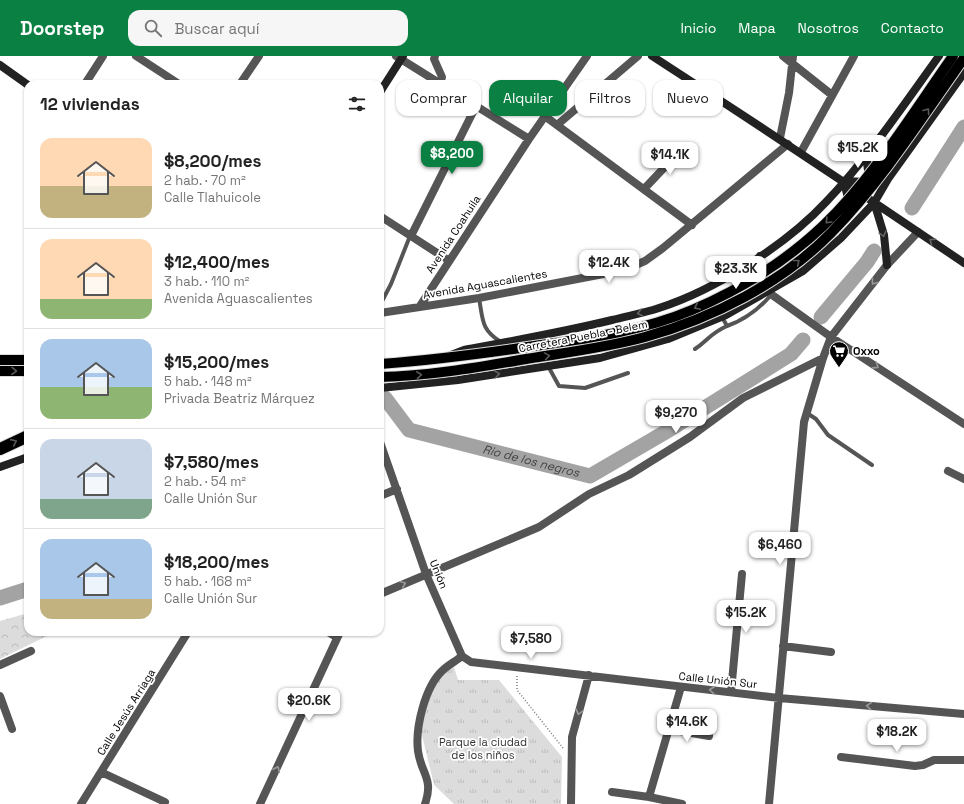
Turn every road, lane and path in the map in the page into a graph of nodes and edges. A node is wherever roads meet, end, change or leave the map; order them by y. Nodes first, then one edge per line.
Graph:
1 (103, 56) edge
2 (136, 56) edge
3 (259, 56) edge
4 (435, 56) edge
5 (587, 56) edge
6 (638, 56) edge
7 (652, 56) edge
8 (783, 56) edge
9 (793, 56) edge
10 (854, 56) edge
11 (939, 56) edge
12 (953, 56) edge
13 (400, 57) edge
14 (964, 58) edge
15 (0, 65) edge
16 (793, 65) junction
17 (964, 73) edge
18 (88, 80) edge
19 (173, 80) edge
20 (243, 80) edge
21 (434, 80) edge
22 (441, 80) edge
23 (24, 82) edge
24 (384, 85) edge
25 (832, 95) junction
26 (481, 109) edge
27 (471, 116) edge
28 (546, 117) junction
29 (893, 119) junction
30 (557, 125) junction
31 (918, 137) junction
32 (780, 138) junction
33 (529, 139) junction
34 (788, 144) junction
35 (681, 150) dead end
36 (801, 152) junction
37 (866, 154) junction
38 (888, 180) junction
39 (844, 181) junction
40 (869, 182) junction
41 (644, 189) junction
42 (827, 202) junction
43 (849, 202) junction
44 (874, 203) junction
45 (384, 219) edge
46 (854, 224) junction
47 (692, 225) junction
48 (918, 232) junction
49 (410, 236) junction
50 (760, 256) junction
51 (448, 260) junction
52 (964, 263) edge
53 (887, 265) junction
54 (708, 286) junction
55 (769, 293) junction
56 (384, 297) edge
57 (479, 298) junction
58 (420, 306) junction
59 (384, 312) edge
60 (724, 316) junction
61 (726, 326) junction
62 (831, 337) junction
63 (503, 343) junction
64 (695, 349) dead end
65 (442, 358) junction
66 (823, 358) junction
67 (0, 360) edge
68 (24, 360) edge
69 (384, 364) edge
70 (548, 366) junction
71 (0, 371) edge
72 (24, 371) edge
73 (628, 373) dead end
74 (384, 377) edge
75 (384, 388) edge
76 (807, 413) junction
77 (964, 424) edge
78 (24, 438) edge
79 (0, 449) edge
80 (384, 453) edge
81 (24, 458) edge
82 (872, 465) dead end
83 (0, 467) edge
84 (948, 471) dead end
85 (964, 479) edge
86 (397, 489) junction
87 (384, 494) edge
88 (426, 574) junction
89 (742, 574) dead end
90 (384, 592) edge
91 (186, 636) edge
92 (338, 636) edge
93 (783, 646) junction
94 (31, 650) dead end
95 (831, 652) dead end
96 (462, 656) junction
97 (0, 665) edge
98 (517, 668) junction
99 (589, 675) junction
100 (681, 687) junction
101 (731, 692) junction
102 (0, 696) edge
103 (779, 698) junction
104 (964, 714) edge
105 (12, 729) dead end
106 (669, 729) junction
107 (709, 736) dead end
108 (841, 757) dead end
109 (572, 759) junction
110 (964, 760) edge
111 (102, 772) junction
112 (612, 792) dead end
113 (649, 797) junction
114 (165, 802) dead end
115 (81, 804) edge
116 (260, 804) edge
117 (425, 804) edge
118 (571, 804) edge
119 (682, 804) edge
120 (769, 804) edge

1 - 18 street
2 - 19 street
3 - 20 street
4 - 22 street
5 - 28 street, Avenida Coahuila
6 - 30 street
7 - 32 street
8 - 16 street
9 - 16 street
10 - 25 street
11 - 29 street, Carretera Puebla - Belem
12 -> 65 main road, Carretera Puebla - Belem, bridge
13 - 21 street
13 - 24 street
74 -> 14 main road, Carretera Puebla - Belem, bridge
15 - 23 street
16 - 25 street
16 - 32 street
17 - 31 street
25 - 36 street
26 - 33 street
27 - 49 street
28 - 30 street
28 - 33 street, Avenida Coahuila
29 - 31 street
29 - 37 street, Carretera Puebla - Belem
30 - 41 street
31 - 38 street
32 - 34 street
33 - 51 street, Avenida Coahuila
34 - 36 street
34 - 47 street, Avenida Aguascalientes
35 - 41 street
36 - 39 street
37 - 39 street, Carretera Puebla - Belem
37 - 40 street
38 - 40 street
38 - 44 street
39 - 40 street
39 - 42 street, Carretera Puebla - Belem
39 - 43 street
39 - 44 street
40 - 44 street
41 - 47 street
42 - 43 street
42 - 50 street, Carretera Puebla - Belem
43 - 44 street
43 - 46 street
44 - 46 street
44 - 48 street
44 -> 53 street
45 - 49 street
46 - 55 street
47 - 57 street, Avenida Aguascalientes
52 -> 48 street
48 - 53 street
49 - 51 street
49 - 56 lane
50 - 54 street, Carretera Puebla - Belem
50 - 55 street
51 - 58 street, Avenida Coahuila
53 -> 62 street
54 - 60 street
54 -> 63 street, Carretera Puebla - Belem
55 - 60 street
55 - 61 lane
55 - 62 street
57 - 58 street, Avenida Aguascalientes
57 - 63 lane
58 - 59 street, Avenida Aguascalientes
60 - 61 lane
60 - 70 street
61 - 64 lane
62 - 66 street
62 -> 77 street
63 - 65 street, Carretera Puebla - Belem
65 - 69 main road, Carretera Puebla - Belem, bridge
66 - 76 street
66 - 88 street
67 - 68 main road
70 - 73 lane
75 -> 70 street
71 -> 72 main road
76 - 82 lane
76 - 93 street
79 -> 78 highway
80 - 86 street, Unión
81 - 83 street
84 - 85 street
86 - 87 street
86 - 88 street, Unión
90 -> 88 street
88 - 96 street, Unión
89 - 101 street
91 - 111 street, Calle Jesús Arriaga
116 -> 92 street
93 - 95 street
93 - 103 street
94 - 97 street
96 - 98 street, Calle Unión Sur
96 - 117 street
98 - 99 street, Calle Unión Sur
98 - 109 path
99 - 100 street, Calle Unión Sur
99 -> 109 street
101 -> 100 street, Calle Unión Sur
100 - 106 street
101 - 103 street, Calle Unión Sur
102 - 105 street
104 -> 103 street, Calle Unión Sur
103 - 120 street
106 - 107 street
106 - 113 street
108 - 110 street
109 - 118 street
111 - 114 street
111 - 115 street, Calle Jesús Arriaga
112 - 113 street
113 - 119 street

